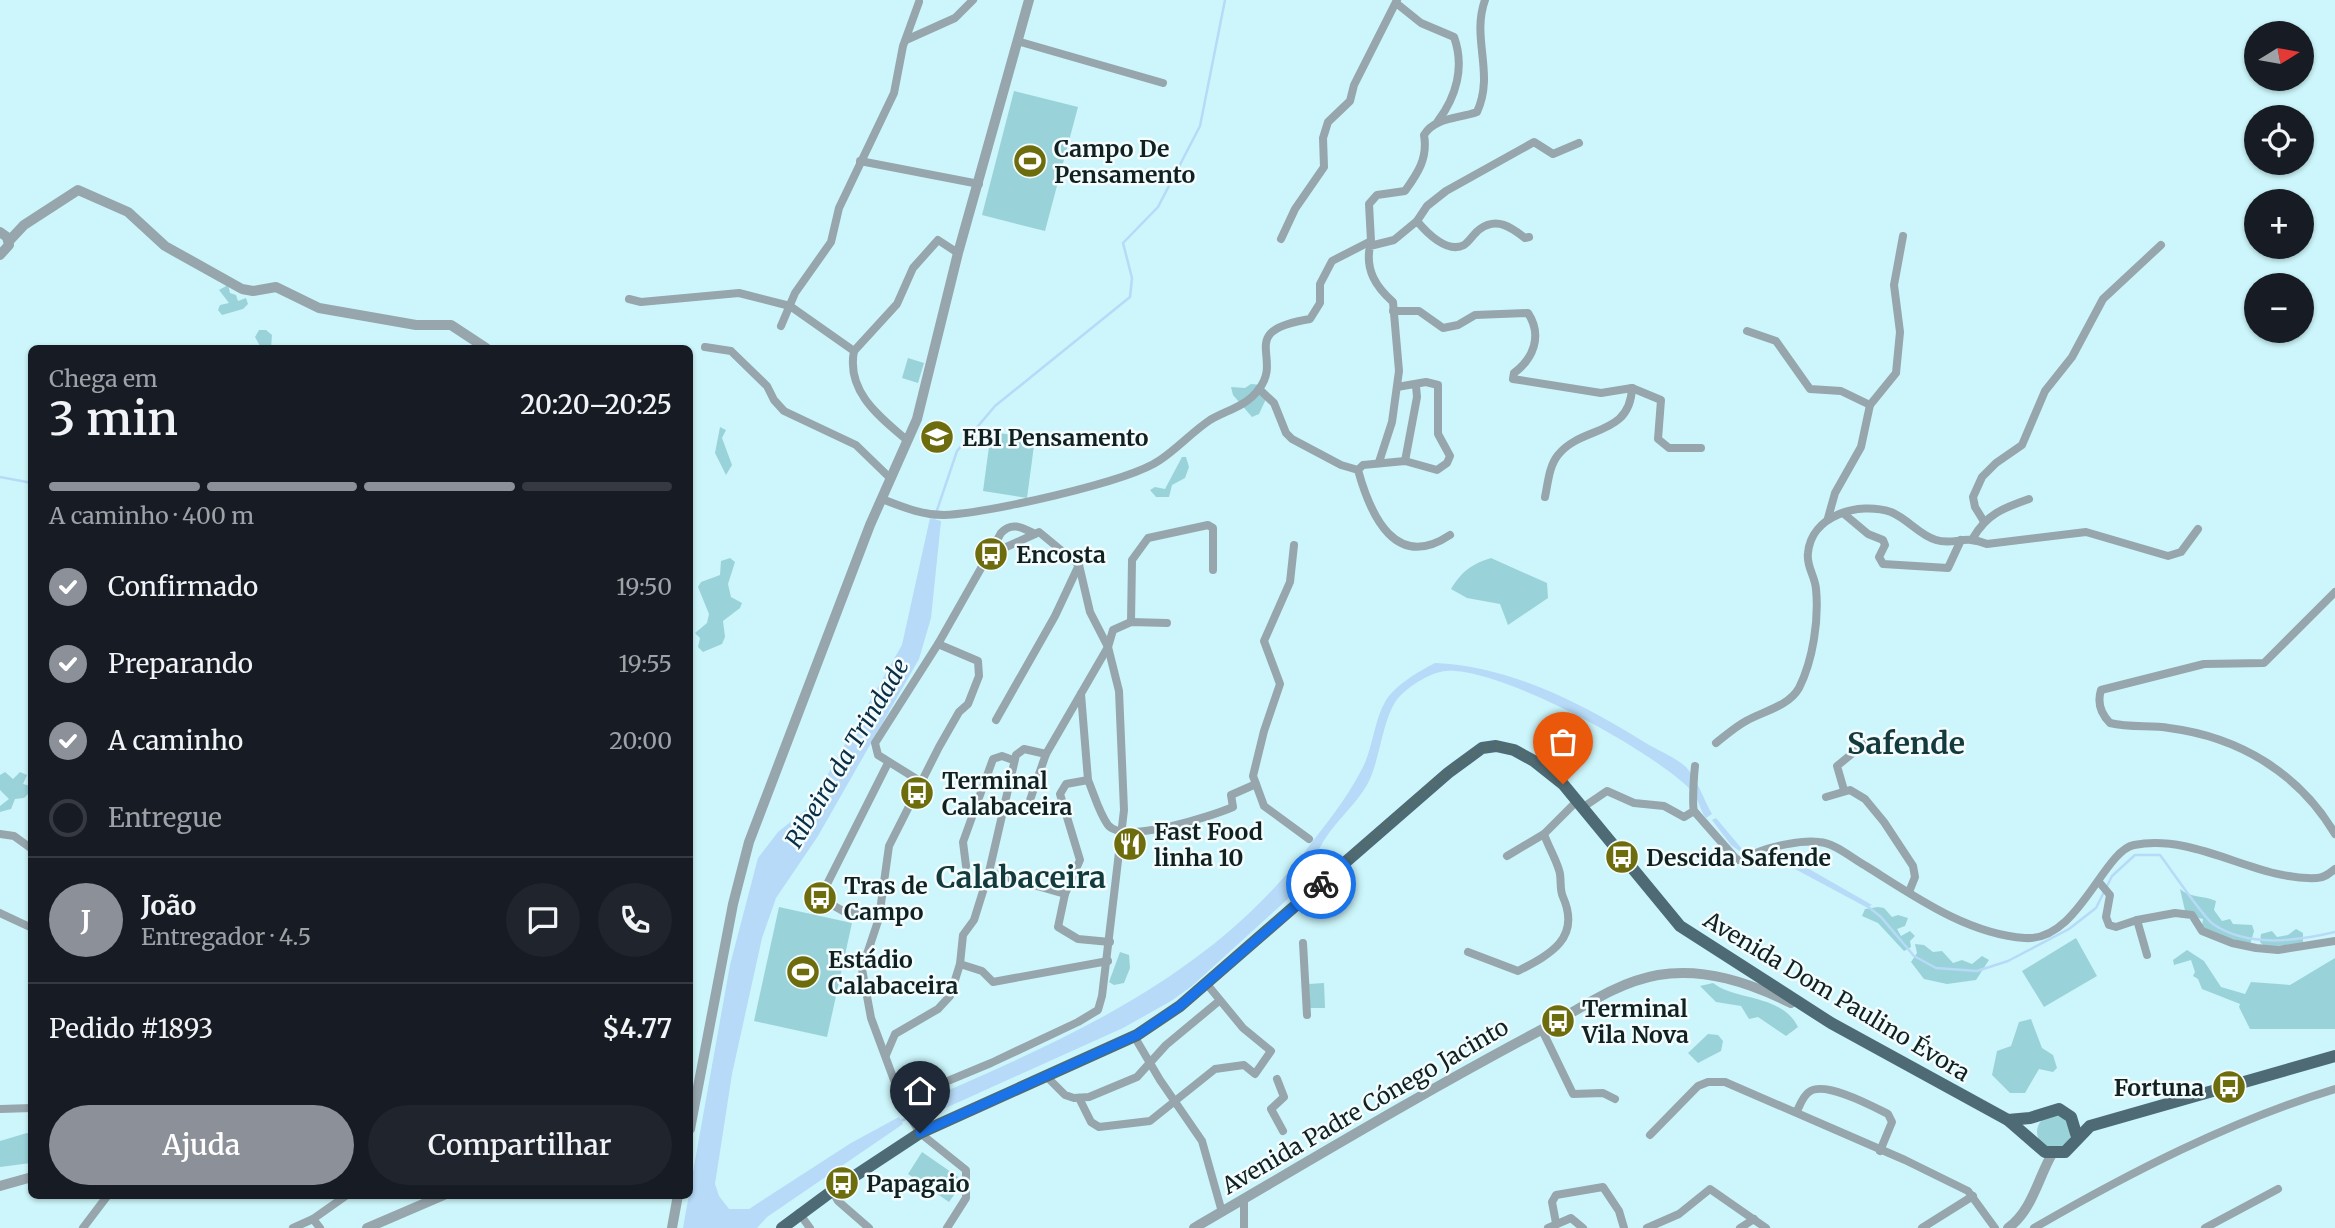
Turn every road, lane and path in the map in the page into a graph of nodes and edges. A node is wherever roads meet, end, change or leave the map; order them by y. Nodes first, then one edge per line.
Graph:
1 (973, 0) edge
2 (1029, 0) edge
3 (1485, 0) edge
4 (919, 2) dead end
5 (1396, 2) edge
6 (906, 40) junction
7 (1017, 41) junction
8 (1163, 83) dead end
9 (1438, 121) junction
10 (1579, 143) dead end
11 (860, 161) junction
12 (979, 184) junction
13 (1418, 221) junction
14 (24, 225) junction
15 (0, 232) edge
16 (1903, 236) dead end
17 (1530, 237) dead end
18 (1281, 239) dead end
19 (9, 241) junction
20 (1370, 244) junction
21 (2161, 245) dead end
22 (958, 253) junction
23 (0, 255) edge
24 (629, 299) dead end
25 (790, 306) junction
26 (1393, 311) junction
27 (781, 326) dead end
28 (1746, 331) dead end
29 (481, 345) edge
30 (705, 347) dead end
31 (854, 351) junction
32 (1416, 386) junction
33 (1397, 387) junction
34 (1632, 388) junction
35 (1259, 389) junction
36 (1870, 405) junction
37 (908, 441) junction
38 (1701, 448) dead end
39 (1405, 461) junction
40 (1379, 462) junction
41 (1358, 470) junction
42 (890, 478) junction
43 (1545, 497) dead end
44 (882, 499) junction
45 (2029, 499) dead end
46 (1843, 513) junction
47 (1828, 518) junction
48 (1983, 520) junction
49 (2198, 529) dead end
50 (1035, 534) junction
51 (1450, 535) dead end
52 (1973, 538) junction
53 (1961, 540) junction
54 (1294, 545) dead end
55 (991, 554) junction
56 (1079, 565) junction
57 (1213, 570) dead end
58 (2335, 592) edge
59 (1131, 622) junction
60 (1167, 623) dead end
61 (938, 644) junction
62 (1108, 647) junction
63 (1081, 694) junction
64 (996, 720) dead end
65 (1716, 743) dead end
66 (1865, 743) dead end
67 (1046, 754) junction
68 (1013, 760) junction
69 (888, 763) junction
70 (1695, 766) dead end
71 (1088, 780) junction
72 (923, 783) junction
73 (1256, 784) junction
74 (1844, 790) junction
75 (1826, 797) dead end
76 (1029, 803) dead end
77 (1580, 805) junction
78 (1692, 807) junction
79 (1122, 833) junction
80 (0, 834) edge
81 (1544, 834) junction
82 (2335, 834) edge
83 (1309, 839) dead end
84 (28, 846) edge
85 (1507, 856) dead end
86 (966, 866) dead end
87 (2335, 869) edge
88 (989, 872) junction
89 (2099, 882) junction
90 (1909, 892) junction
91 (1065, 894) junction
92 (0, 913) edge
93 (879, 918) junction
94 (2137, 920) junction
95 (28, 926) edge
96 (2335, 941) edge
97 (1110, 942) junction
98 (1303, 943) dead end
99 (1468, 952) dead end
100 (2147, 956) dead end
101 (1108, 961) junction
102 (960, 964) junction
103 (1206, 984) junction
104 (1219, 1001) junction
105 (1307, 1016) dead end
106 (1831, 1023) junction
107 (1542, 1030) junction
108 (1134, 1036) junction
109 (886, 1055) junction
110 (2335, 1056) edge
111 (1152, 1063) junction
112 (1046, 1076) junction
113 (1277, 1079) dead end
114 (2335, 1089) edge
115 (693, 1095) edge
116 (1079, 1098) junction
117 (1615, 1099) dead end
118 (1175, 1102) junction
119 (903, 1103) junction
120 (28, 1108) edge
121 (0, 1109) edge
122 (1797, 1111) junction
123 (2039, 1115) junction
124 (2008, 1120) junction
125 (2076, 1123) junction
126 (2090, 1126) junction
127 (917, 1129) junction
128 (1283, 1131) dead end
129 (1650, 1135) dead end
130 (2077, 1137) junction
131 (2036, 1143) junction
132 (1880, 1151) junction
133 (2052, 1154) junction
134 (28, 1178) edge
135 (2039, 1178) junction
136 (0, 1186) edge
137 (2278, 1189) dead end
138 (832, 1191) junction
139 (1973, 1196) junction
140 (105, 1199) edge
141 (341, 1199) edge
142 (435, 1199) edge
143 (677, 1199) edge
144 (1244, 1200) junction
145 (1222, 1212) junction
146 (799, 1213) junction
147 (2053, 1217) junction
148 (313, 1219) junction
149 (1754, 1219) junction
150 (1556, 1223) junction
151 (1670, 1224) edge
152 (83, 1228) edge
153 (293, 1228) edge
154 (320, 1228) edge
155 (367, 1228) edge
156 (672, 1228) edge
157 (782, 1228) edge
158 (810, 1228) edge
159 (869, 1228) edge
160 (947, 1228) edge
161 (1194, 1228) edge
162 (1244, 1228) edge
163 (1548, 1228) edge
164 (1583, 1228) edge
165 (1624, 1228) edge
166 (1647, 1228) edge
167 (1740, 1228) edge
168 (1766, 1228) edge
169 (1922, 1228) edge
170 (1995, 1228) edge
171 (2008, 1228) edge
172 (2034, 1228) edge
173 (2058, 1228) edge
174 (2205, 1228) edge

1 - 6 street
2 - 7 street
3 - 9 street
4 - 6 street
5 - 9 street
5 - 18 street
6 - 11 street
7 - 8 street
7 - 12 street
9 - 20 street
10 - 13 street
11 - 12 street
11 - 25 street
12 - 22 street
13 - 17 street
13 - 20 street
14 - 15 street
14 - 19 street
14 - 29 street
15 - 19 street
16 - 36 street
19 - 23 street
20 - 26 street
20 - 35 street
21 - 48 street
22 - 31 street
22 - 37 street
24 - 25 street
25 - 27 street
25 - 31 street
26 - 33 street
26 - 34 street
28 - 36 street
30 - 42 street
31 - 37 street
32 - 33 street
32 - 39 street
32 - 39 street
33 - 40 street
34 - 38 street
34 - 43 street
35 - 41 street
35 - 44 street
36 - 47 street
37 - 42 street
39 - 40 street
40 - 41 street
41 - 51 street
42 - 44 street
44 - 115 street
45 - 48 street
46 - 47 street
46 - 53 street
46 - 53 street
47 - 65 street
48 - 52 street
49 - 52 street
50 - 55 street
50 - 55 street
50 - 56 street
52 - 53 street
54 - 73 street
55 - 61 street
56 - 62 street
56 - 64 street
57 - 59 street
58 - 82 street
59 - 60 street
59 - 62 street
61 - 69 street
61 - 72 street
62 - 63 street
62 - 79 street
63 - 67 street
63 - 71 street
66 - 74 street
67 - 68 street
67 - 76 street
68 - 86 street
68 - 88 street
69 - 72 street
69 - 93 street
70 - 78 street
71 - 79 street
71 - 91 street
72 - 93 street
73 - 79 street
73 - 83 street
74 - 75 street
74 - 90 street
77 - 78 street
77 - 81 street
77 - 103 main road, Avenida Dom Paulino Évora
77 - 106 main road, Avenida Dom Paulino Évora
78 - 90 street
79 - 97 street
80 - 84 street
81 - 85 street
81 - 99 street
87 - 89 street
88 - 91 street
88 - 102 street
89 - 90 street
89 - 94 street
91 - 97 street
92 - 95 street
93 - 109 street
94 - 96 street
94 - 100 street
97 - 101 street
98 - 105 street
101 - 102 street
101 - 119 street
102 - 109 street
103 - 104 street
103 - 108 main road, Avenida Dom Paulino Évora
104 - 111 street
104 - 118 street
106 - 107 street, Avenida Padre Cónego Jacinto
106 - 124 main road, Avenida Dom Paulino Évora
107 - 117 street
107 - 144 street, Avenida Padre Cónego Jacinto
108 - 111 street
108 - 112 main road, Avenida Dom Paulino Évora
109 - 119 street
110 - 126 main road
111 - 116 street
111 - 118 street
112 - 116 street
112 - 127 main road, Avenida Dom Paulino Évora
113 - 128 street
114 - 147 street
116 - 118 street
118 - 145 street
119 - 127 street
120 - 121 street
122 - 129 street
122 - 132 street
122 - 132 street
123 - 124 main road
123 - 125 main road
123 - 131 main road
124 - 131 main road, Avenida Dom Paulino Évora
125 - 126 main road
125 - 130 main road
126 - 130 main road
127 - 138 main road, Avenida Dom Paulino Évora
127 - 160 street
130 - 133 main road
131 - 133 main road
131 - 135 street
132 - 139 street
133 - 135 street
134 - 136 street
135 - 171 street
137 - 174 street
138 - 146 main road, Avenida Dom Paulino Évora
138 - 159 street
139 - 169 street
139 - 170 street
140 - 152 street
141 - 148 street
142 - 155 street
143 - 156 street
144 - 145 street, Avenida Padre Cónego Jacinto
144 - 162 street
145 - 161 street, Avenida Padre Cónego Jacinto
146 - 157 main road, Avenida Dom Paulino Évora
146 - 158 street
147 - 172 street
147 - 173 street
148 - 153 street
148 - 154 street
149 - 151 street
149 - 167 street
149 - 168 street
150 - 163 street
150 - 164 street
150 - 165 street
151 - 166 street

